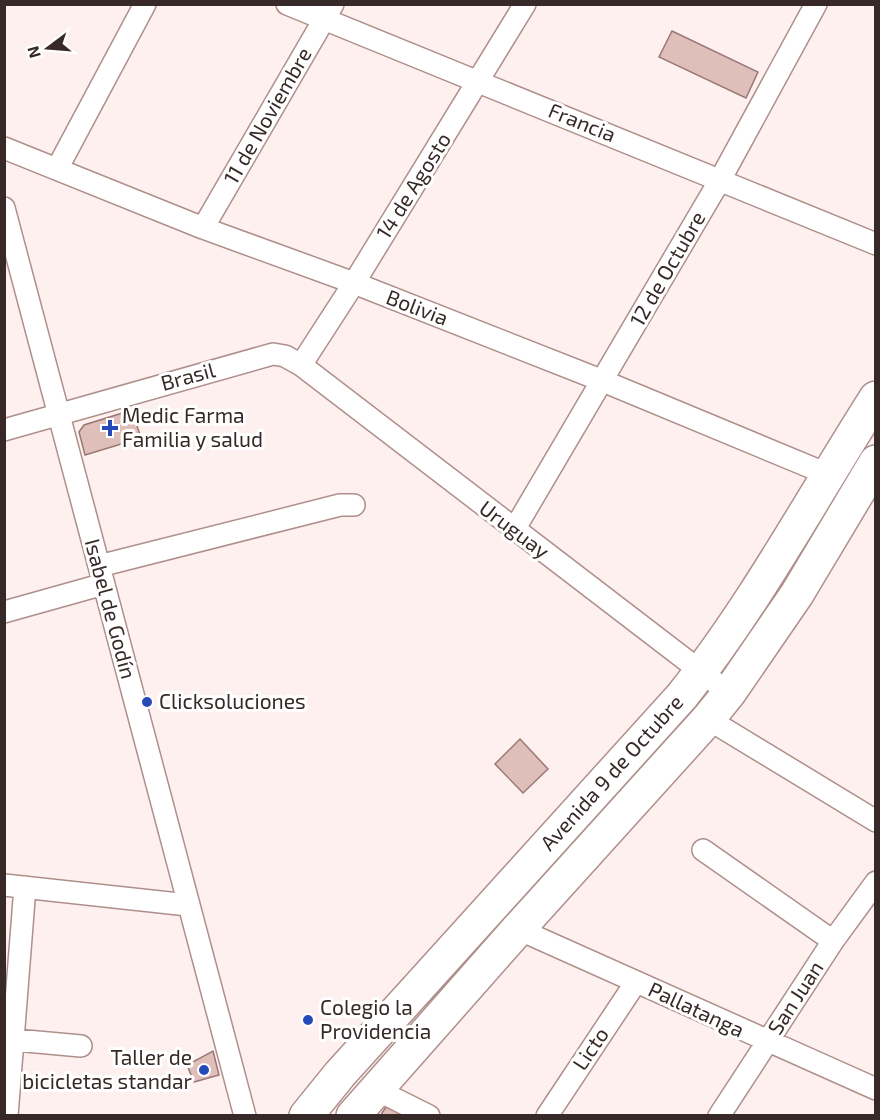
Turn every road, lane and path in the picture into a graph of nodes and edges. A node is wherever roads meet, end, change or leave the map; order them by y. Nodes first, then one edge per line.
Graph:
1 (145, 4) edge
2 (287, 4) edge
3 (525, 4) edge
4 (816, 4) edge
5 (328, 12) edge
6 (479, 82) junction
7 (4, 148) edge
8 (57, 169) junction
9 (720, 180) junction
10 (4, 208) edge
11 (203, 228) junction
12 (876, 244) edge
13 (354, 283) junction
14 (301, 365) junction
15 (603, 381) junction
16 (876, 398) edge
17 (59, 413) junction
18 (4, 430) edge
19 (827, 474) junction
20 (871, 480) edge
21 (354, 506) dead end
22 (514, 530) junction
23 (101, 575) junction
24 (4, 612) edge
25 (702, 672) junction
26 (729, 693) junction
27 (708, 719) junction
28 (876, 821) edge
29 (703, 850) dead end
30 (876, 882) edge
31 (15, 886) edge
32 (188, 905) junction
33 (518, 929) junction
34 (833, 941) junction
35 (636, 982) junction
36 (9, 1040) edge
37 (767, 1042) junction
38 (81, 1046) dead end
39 (375, 1089) junction
40 (876, 1089) edge
41 (7, 1116) edge
42 (245, 1116) edge
43 (306, 1116) edge
44 (353, 1116) edge
45 (429, 1116) edge
46 (547, 1116) edge
47 (719, 1116) edge

1 - 8 street
2 - 5 street, Francia
3 - 6 street, 14 de Agosto
4 - 9 street, 12 de Octubre
5 - 6 street, Francia
5 - 11 street, 11 de Noviembre
6 - 9 street, Francia
6 - 13 street, 14 de Agosto
7 - 8 street, Bolivia
8 - 11 street, Bolivia
9 - 12 street, Francia
9 - 15 street, 12 de Octubre
10 - 17 street, Isabel de Godín
11 - 13 street, Bolivia
13 - 14 street, 14 de Agosto
13 - 15 street, Bolivia
14 - 17 street, Brasil
14 - 22 street, Uruguay
15 - 19 street, Bolivia
15 - 22 street, 12 de Octubre
16 - 19 main road, Avenida 9 de Octubre
17 - 18 street, Brasil
17 - 23 street, Isabel de Godín
19 - 25 main road, Avenida 9 de Octubre
20 - 26 main road, Avenida 9 de Octubre
21 - 23 street
22 - 25 street, Uruguay
23 - 24 street
23 - 32 street, Isabel de Godín
25 - 26 street, Uruguay
25 - 43 main road, Avenida 9 de Octubre
26 - 27 main road, Avenida 9 de Octubre
27 - 28 street
27 - 33 main road, Avenida 9 de Octubre
29 - 34 street
30 - 34 street, San Juan
31 - 32 street
31 - 36 street
32 - 42 street, Isabel de Godín
33 - 35 street, Pallatanga
33 - 39 main road, Avenida 9 de Octubre
34 - 37 street, San Juan
35 - 37 street, Pallatanga
35 - 46 street, Licto
36 - 38 street
36 - 41 street
37 - 40 street, Pallatanga
37 - 47 street, San Juan
39 - 44 main road, Avenida 9 de Octubre
39 - 45 street

